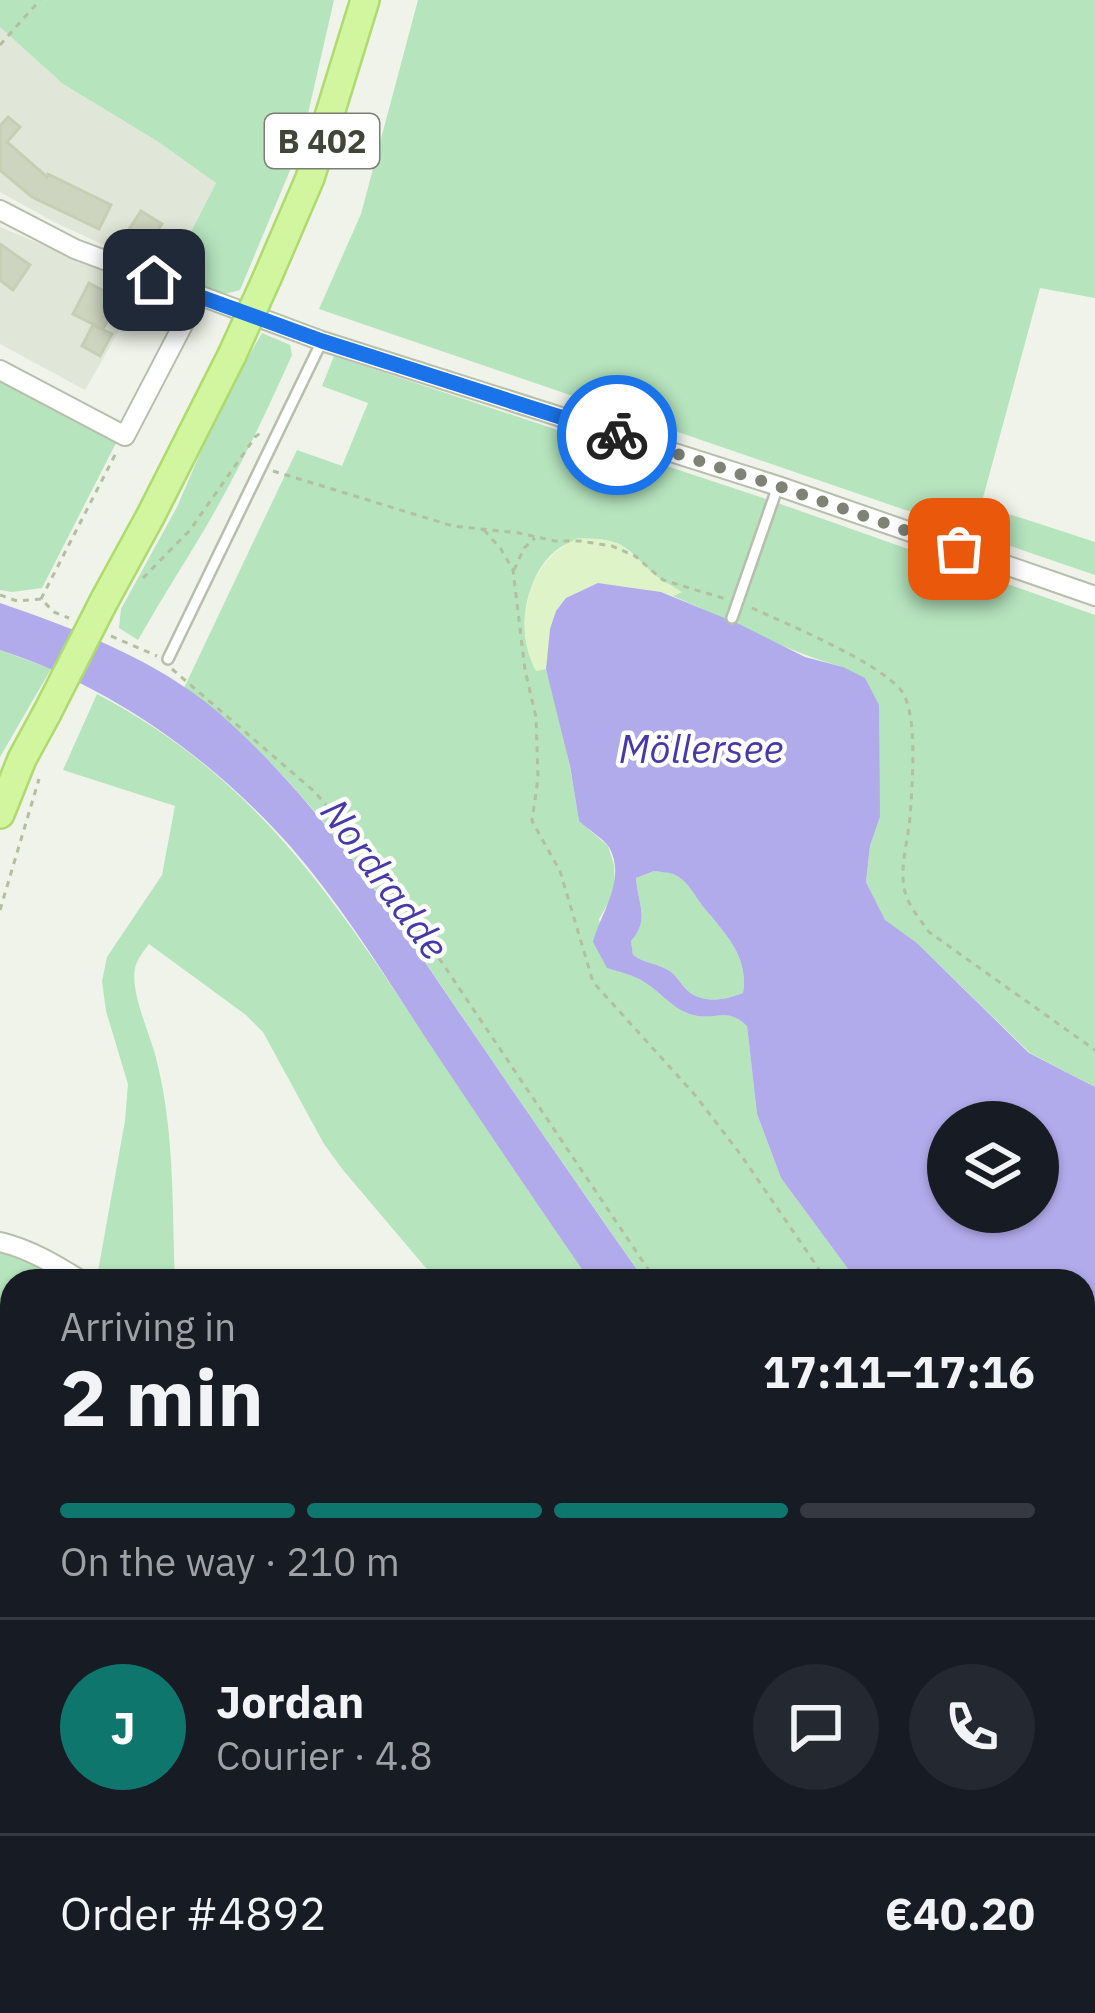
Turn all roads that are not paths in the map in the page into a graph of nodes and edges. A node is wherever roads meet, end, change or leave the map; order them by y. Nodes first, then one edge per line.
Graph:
1 (365, 0) edge
2 (0, 209) edge
3 (198, 296) junction
4 (322, 341) junction
5 (0, 370) edge
6 (778, 486) junction
7 (1095, 596) edge
8 (732, 618) dead end
9 (168, 659) road end
10 (0, 814) edge
11 (0, 1242) edge
12 (62, 1269) edge

1 - 10 main road, B 402, bridge
2 - 3 street
3 - 4 street
3 - 5 street
4 - 6 street
4 - 9 lane
6 - 7 street
6 - 8 lane
11 - 12 street

